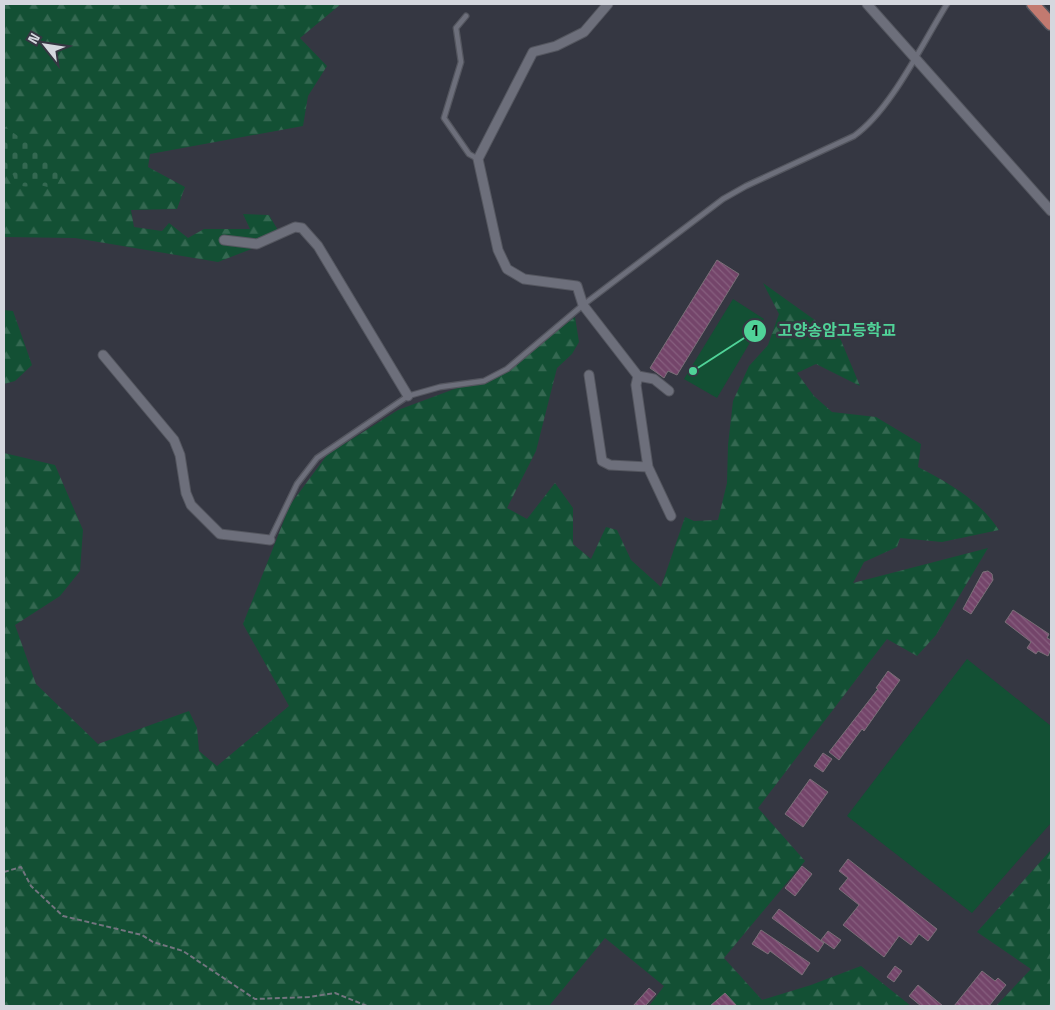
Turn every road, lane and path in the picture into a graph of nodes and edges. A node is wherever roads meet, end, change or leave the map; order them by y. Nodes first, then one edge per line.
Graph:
1 (608, 4) edge
2 (867, 4) edge
3 (946, 4) edge
4 (1033, 4) edge
5 (466, 16) dead end
6 (1051, 24) edge
7 (913, 58) junction
8 (478, 159) junction
9 (1051, 211) edge
10 (224, 240) dead end
11 (583, 305) junction
12 (103, 356) dead end
13 (589, 375) dead end
14 (638, 376) junction
15 (669, 391) dead end
16 (408, 396) junction
17 (648, 467) junction
18 (671, 516) dead end
19 (270, 540) joint
20 (4, 872) edge
21 (366, 1006) edge

1 - 8 street
2 - 7 street
3 - 7 lane
4 - 6 main road
5 - 8 lane
7 - 9 street
7 - 11 lane
8 - 11 street
10 - 16 street
11 - 14 street
11 - 16 lane
12 - 19 street
13 - 17 street
14 - 15 street
14 - 17 street
16 - 19 lane
17 - 18 street
20 - 21 path

